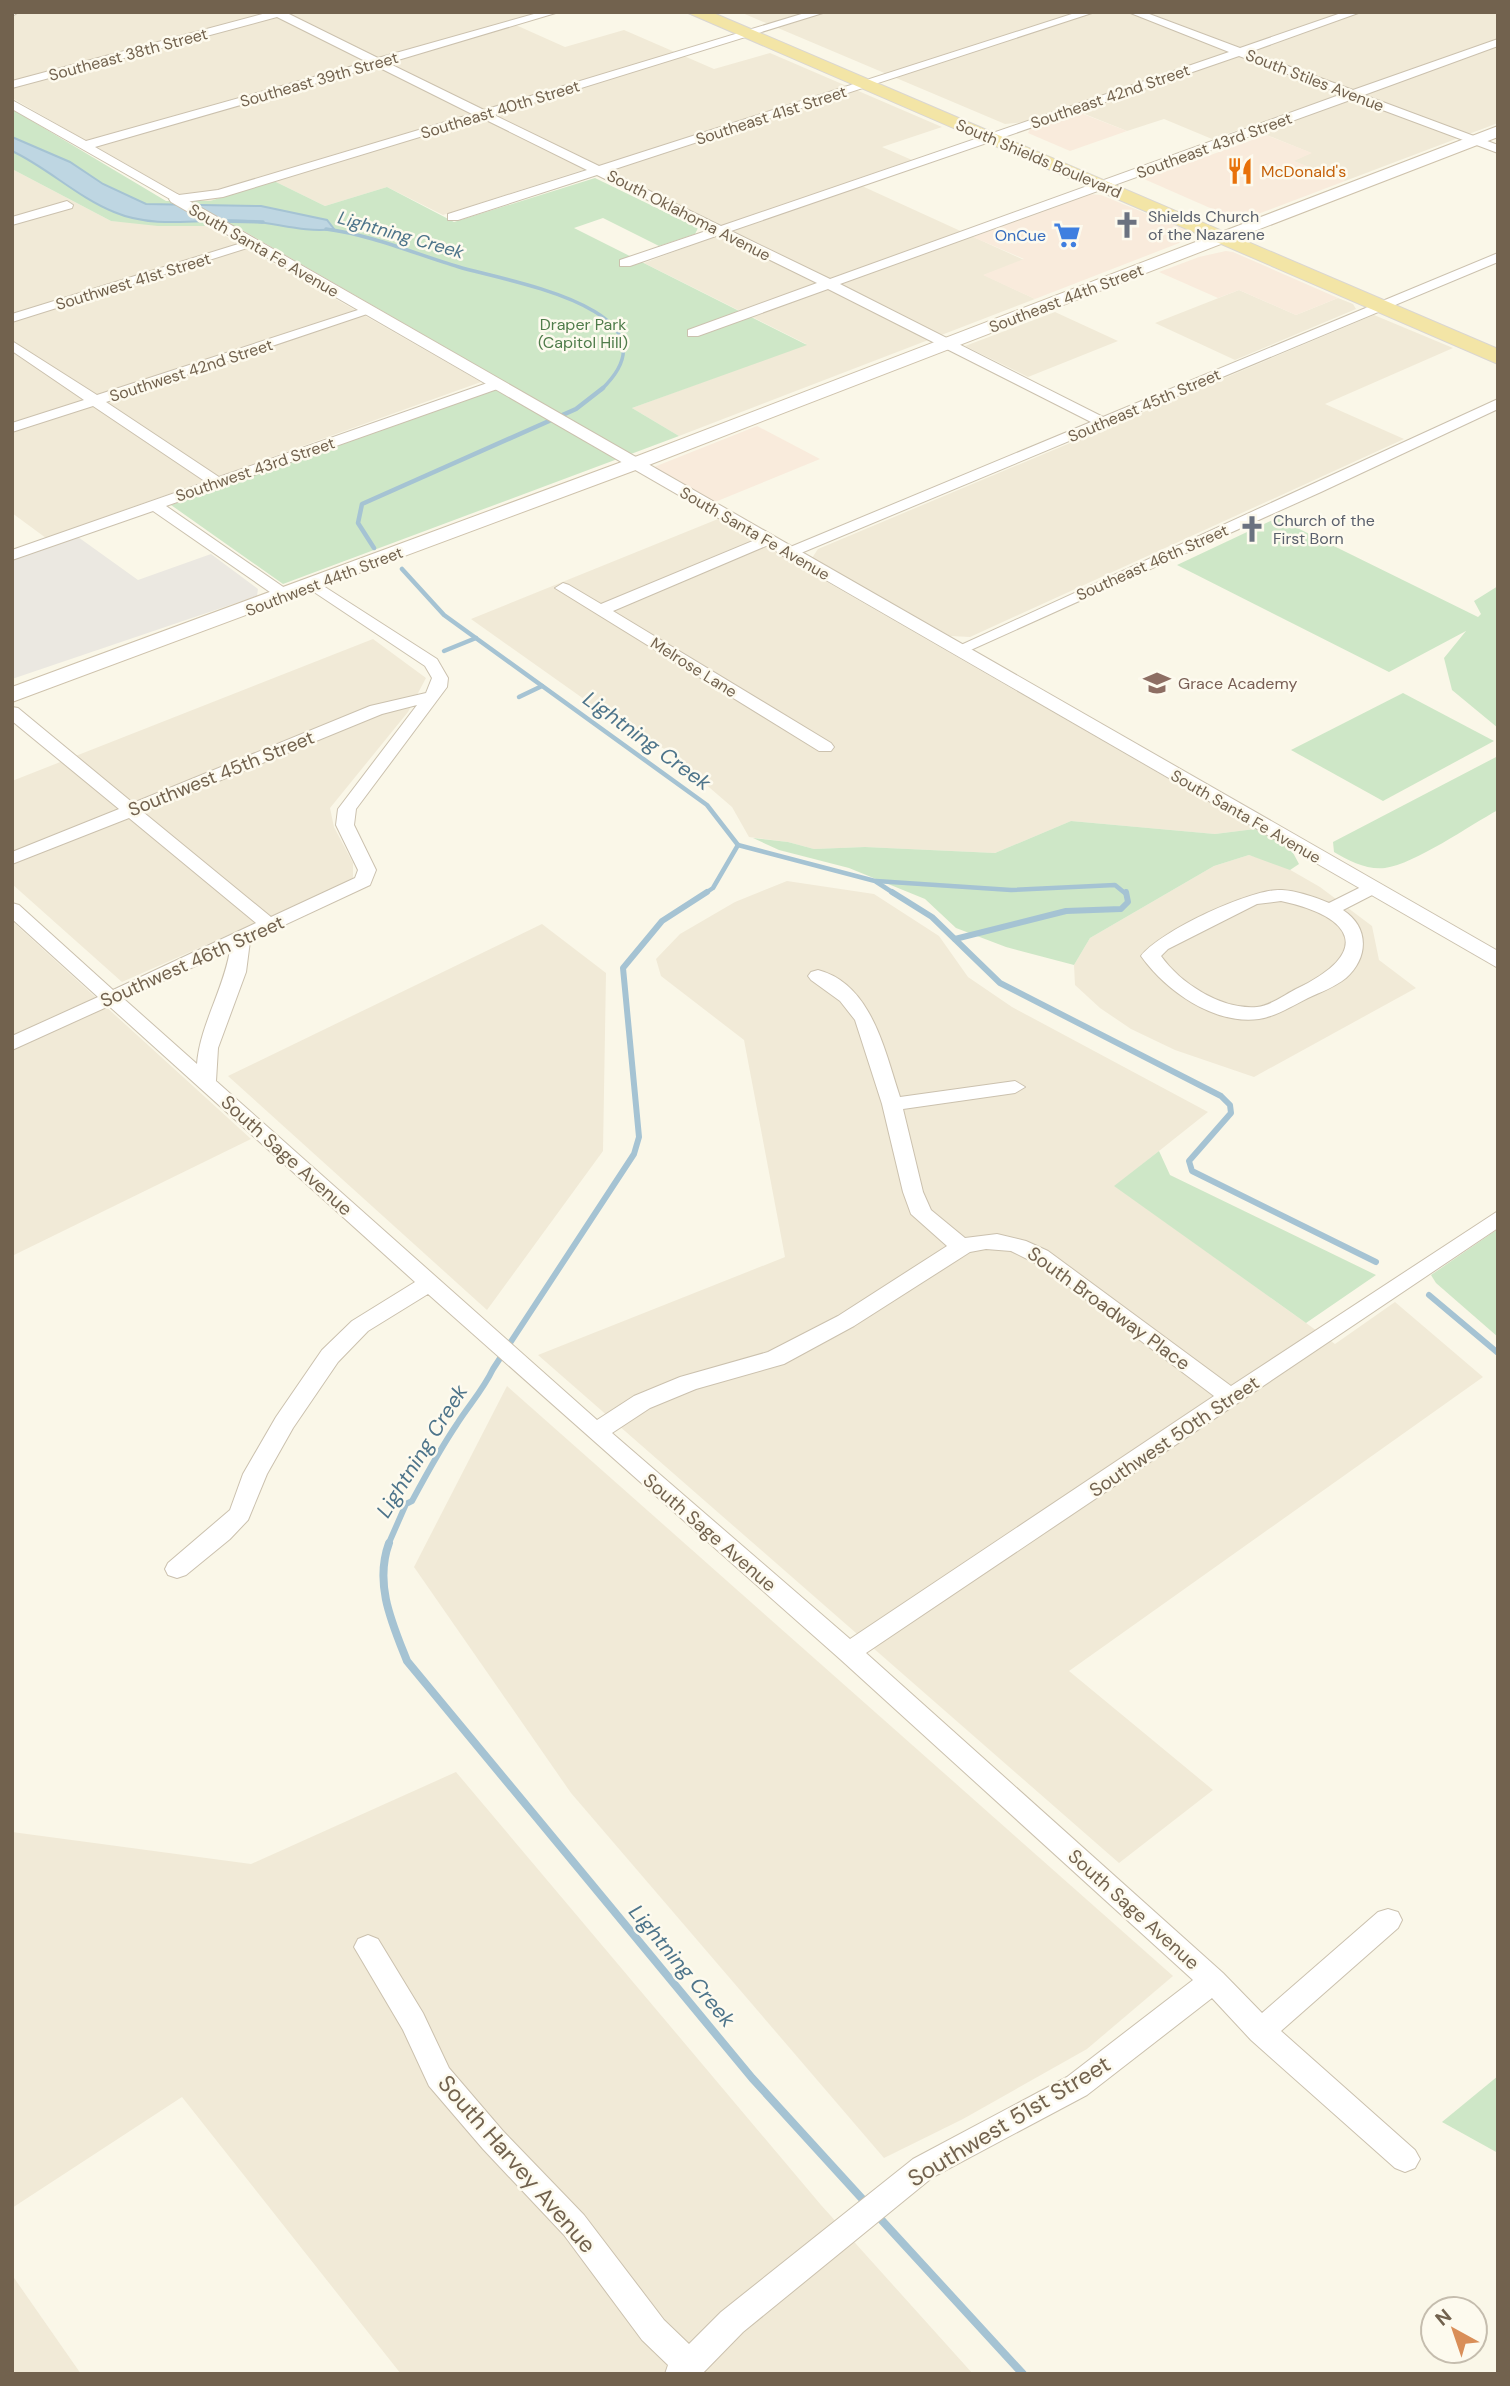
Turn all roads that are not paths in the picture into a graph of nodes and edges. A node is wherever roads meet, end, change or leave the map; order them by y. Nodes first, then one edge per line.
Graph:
1 (554, 12) edge
2 (695, 12) edge
3 (722, 12) edge
4 (821, 12) edge
5 (1090, 12) edge
6 (1133, 12) edge
7 (1356, 12) edge
8 (279, 13) edge
9 (755, 32) junction
10 (1498, 42) edge
11 (1240, 52) junction
12 (376, 63) junction
13 (874, 82) junction
14 (12, 85) edge
15 (1353, 95) junction
16 (12, 104) edge
17 (481, 115) junction
18 (1498, 131) edge
19 (998, 135) junction
20 (1475, 140) junction
21 (83, 146) junction
22 (1498, 149) edge
23 (598, 170) junction
24 (1111, 182) junction
25 (177, 200) junction
26 (67, 205) dead end
27 (453, 217) dead end
28 (12, 221) edge
29 (717, 231) junction
30 (1232, 234) junction
31 (253, 244) junction
32 (1498, 257) edge
33 (625, 263) dead end
34 (830, 284) junction
35 (1390, 302) junction
36 (369, 311) junction
37 (12, 318) edge
38 (693, 333) dead end
39 (1498, 340) edge
40 (945, 344) junction
41 (12, 345) edge
42 (1498, 357) edge
43 (498, 384) junction
44 (95, 401) junction
45 (1498, 403) edge
46 (1102, 422) junction
47 (12, 428) edge
48 (634, 464) junction
49 (216, 482) junction
50 (155, 505) junction
51 (767, 540) junction
52 (789, 553) junction
53 (12, 555) edge
54 (314, 585) junction
55 (563, 588) dead end
56 (286, 596) junction
57 (602, 610) junction
58 (958, 650) junction
59 (12, 695) edge
60 (433, 695) junction
61 (12, 712) edge
62 (825, 747) dead end
63 (131, 811) junction
64 (12, 859) edge
65 (1371, 888) junction
66 (12, 909) edge
67 (1330, 910) junction
68 (271, 926) junction
69 (242, 939) junction
70 (1498, 961) edge
71 (818, 976) dead end
72 (110, 998) junction
73 (12, 1044) edge
74 (206, 1082) junction
75 (1015, 1087) dead end
76 (892, 1104) junction
77 (1498, 1217) edge
78 (962, 1247) junction
79 (429, 1283) junction
80 (1232, 1398) junction
81 (596, 1432) junction
82 (177, 1569) dead end
83 (849, 1652) junction
84 (1388, 1920) dead end
85 (368, 1947) dead end
86 (1213, 1981) junction
87 (1261, 2031) junction
88 (1405, 2160) dead end
89 (685, 2369) edge

1 - 12 street, Southeast 39th Street
2 - 9 main road, South Shields Boulevard
3 - 9 main road, South Shields Boulevard
4 - 9 street, Southeast 40th Street
5 - 13 street, Southeast 41st Street
6 - 11 street, South Stiles Avenue
7 - 11 street, Southeast 42nd Street
8 - 12 street, South Oklahoma Avenue
8 - 14 street, Southeast 38th Street
9 - 13 main road, South Shields Boulevard
9 - 17 street, Southeast 40th Street
10 - 15 street, Southeast 43rd Street
11 - 15 street, South Stiles Avenue
11 - 19 street, Southeast 42nd Street
12 - 17 street, South Oklahoma Avenue
12 - 21 street, Southeast 39th Street
13 - 19 main road, South Shields Boulevard
13 - 23 street, Southeast 41st Street
15 - 20 street, South Stiles Avenue
15 - 24 street, Southeast 43rd Street
16 - 21 street, South Santa Fe Avenue
17 - 23 street, South Oklahoma Avenue
17 - 25 street, Southeast 40th Street
18 - 20 main road, Southeast 44th Street
19 - 24 main road, South Shields Boulevard
19 - 29 street, Southeast 42nd Street
20 - 22 street, South Stiles Avenue
20 - 30 main road, Southeast 44th Street
21 - 25 street, South Santa Fe Avenue
23 - 27 street, Southeast 41st Street
23 - 29 street, South Oklahoma Avenue
24 - 30 main road, South Shields Boulevard
24 - 34 street, Southeast 43rd Street
25 - 31 street, South Santa Fe Avenue
26 - 28 street
29 - 33 street, Southeast 42nd Street
29 - 34 street, South Oklahoma Avenue
30 - 35 main road, South Shields Boulevard
30 - 40 main road, Southeast 44th Street
31 - 36 street, South Santa Fe Avenue
31 - 37 street, Southwest 41st Street
32 - 35 street, Southeast 45th Street
34 - 38 street, Southeast 43rd Street
34 - 40 street, South Oklahoma Avenue
35 - 39 main road, South Shields Boulevard
35 - 42 main road, South Shields Boulevard
35 - 46 street, Southeast 45th Street
36 - 43 street, South Santa Fe Avenue
36 - 44 street, Southwest 42nd Street
40 - 46 street, South Oklahoma Avenue
40 - 48 main road, Southeast 44th Street
41 - 44 street
43 - 48 street, South Santa Fe Avenue
43 - 49 street, Southwest 43rd Street
44 - 47 street, Southwest 42nd Street
44 - 49 street
45 - 58 street, Southeast 46th Street
46 - 52 street, Southeast 45th Street
48 - 51 street, South Santa Fe Avenue
48 - 54 main road, Southwest 44th Street
49 - 50 street, Southwest 43rd Street
50 - 53 street, Southwest 43rd Street
50 - 56 street
51 - 52 street, South Santa Fe Avenue
51 - 57 street
52 - 58 street, South Santa Fe Avenue
54 - 56 main road, Southwest 44th Street
54 - 60 street
55 - 57 street, Melrose Lane
56 - 59 main road, Southwest 44th Street
57 - 62 street, Melrose Lane
58 - 65 street, South Santa Fe Avenue
60 - 63 street, Southwest 45th Street
60 - 68 street, Southwest 46th Street
61 - 63 street
63 - 64 street, Southwest 45th Street
63 - 68 street
65 - 67 street
65 - 70 street, South Santa Fe Avenue
66 - 72 street, South Sage Avenue
67 - 67 street
68 - 69 street, Southwest 46th Street
69 - 72 street, Southwest 46th Street
69 - 74 street
71 - 76 street
72 - 73 street, Southwest 46th Street
72 - 74 street, South Sage Avenue
74 - 79 street, South Sage Avenue
75 - 76 street
76 - 78 street
77 - 80 street, Southwest 50th Street
78 - 80 street, South Broadway Place
78 - 81 street
79 - 81 street, South Sage Avenue
79 - 82 street
80 - 83 street, Southwest 50th Street
81 - 83 street, South Sage Avenue
83 - 86 street, South Sage Avenue
84 - 87 street
85 - 89 street, South Harvey Avenue
86 - 87 street, South Sage Avenue
86 - 89 street, Southwest 51st Street
87 - 88 street, South Sage Avenue

